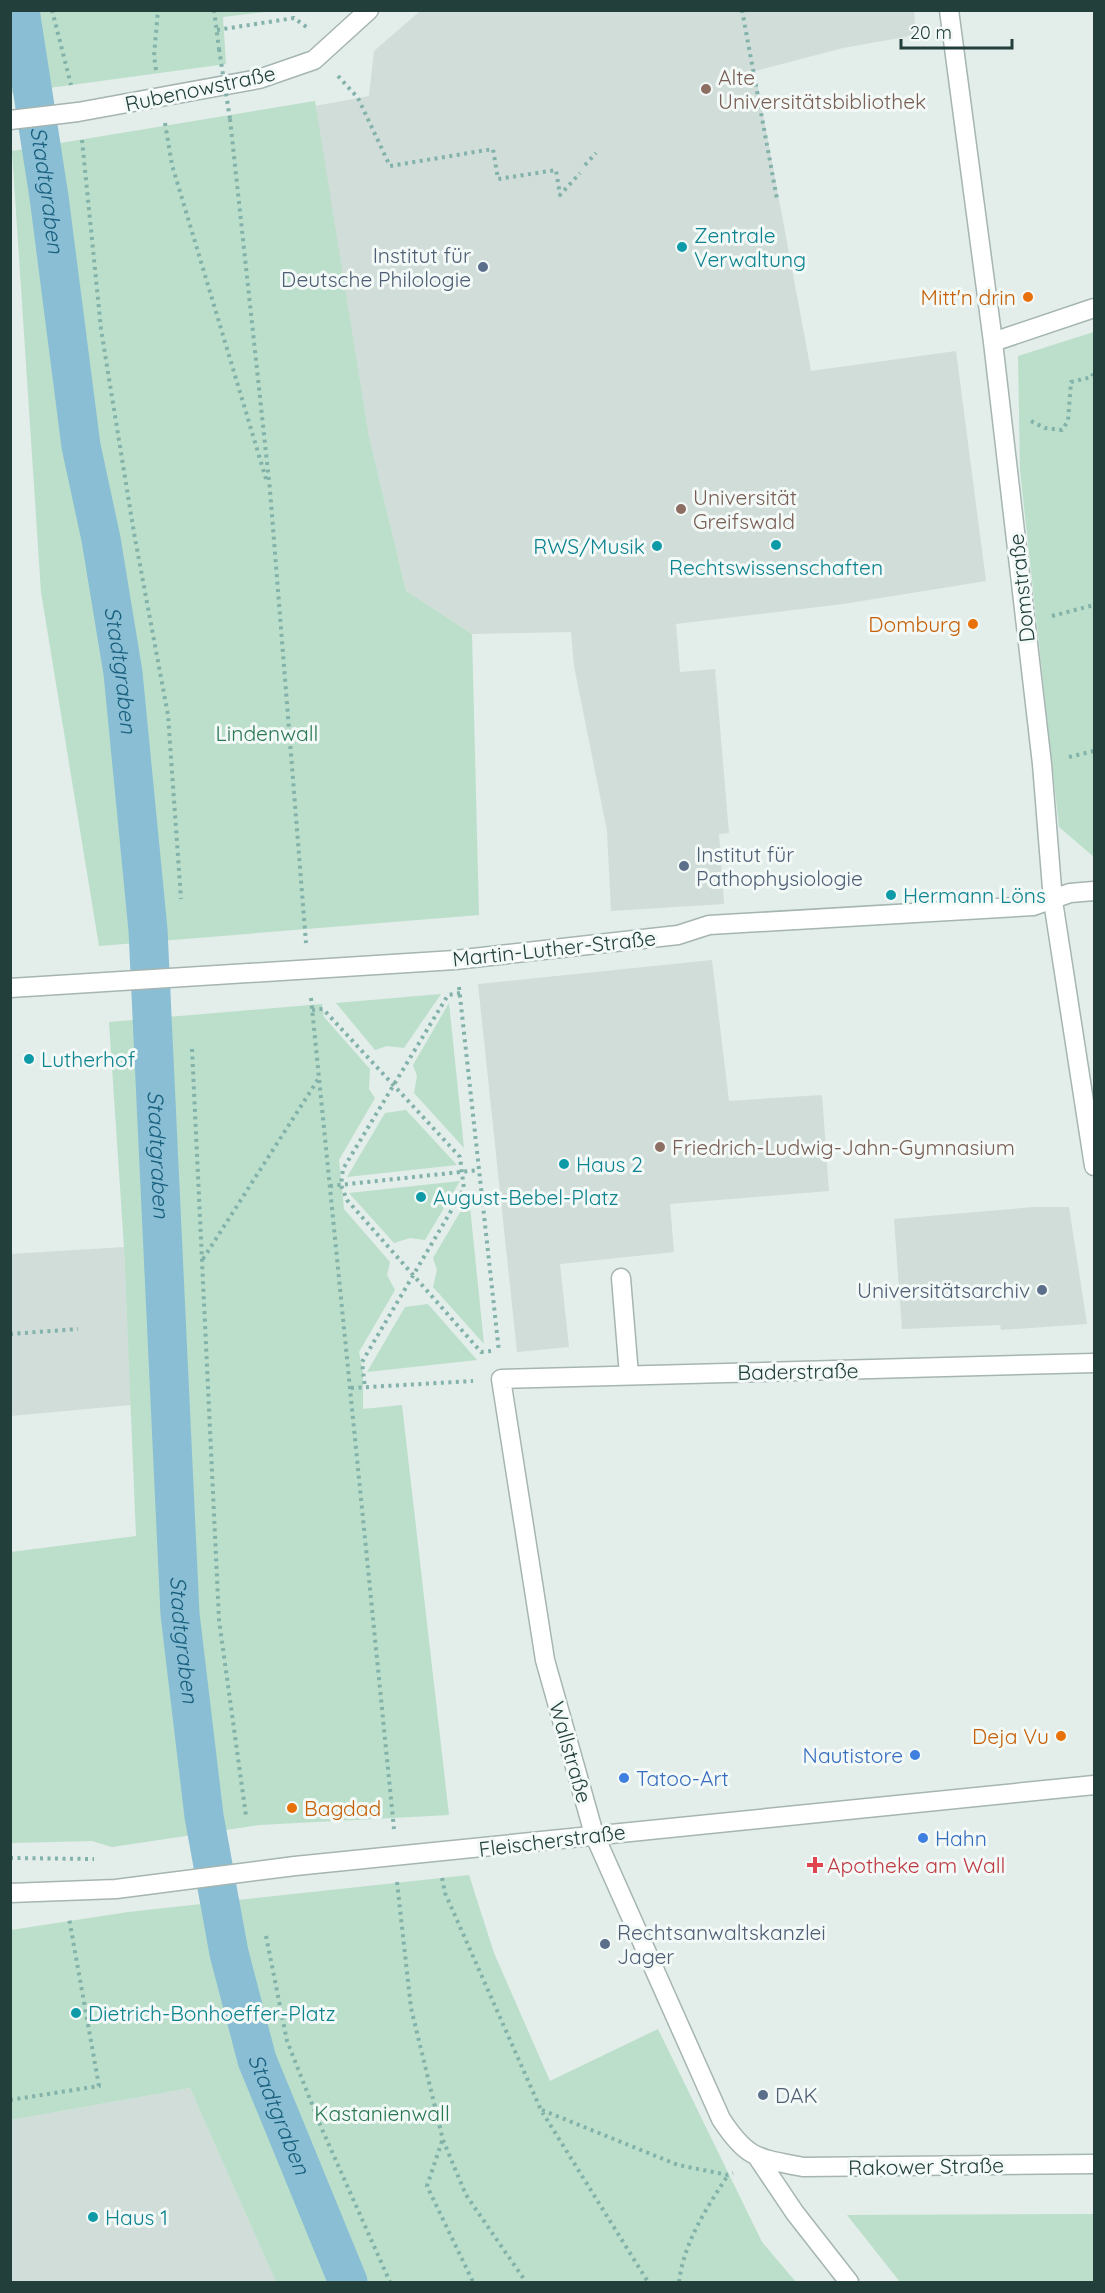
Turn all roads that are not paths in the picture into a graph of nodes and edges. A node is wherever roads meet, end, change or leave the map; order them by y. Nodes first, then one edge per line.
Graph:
1 (369, 10) edge
2 (949, 10) edge
3 (10, 120) edge
4 (1095, 308) edge
5 (993, 342) junction
6 (1095, 891) edge
7 (1053, 901) junction
8 (10, 988) edge
9 (1095, 1166) edge
10 (621, 1278) dead end
11 (1095, 1364) edge
12 (629, 1376) junction
13 (501, 1379) joint
14 (1095, 1785) edge
15 (594, 1834) junction
16 (10, 1893) edge
17 (758, 2158) junction
18 (1095, 2164) edge
19 (849, 2283) edge

1 - 3 street, Rubenowstraße
2 - 5 street, Domstraße
4 - 5 street
5 - 7 street, Domstraße
6 - 7 street, Martin-Luther-Straße
7 - 8 street, Martin-Luther-Straße
7 - 9 street, Domstraße
10 - 12 street
11 - 12 street, Baderstraße
12 - 13 street, Baderstraße
13 - 15 street, Wallstraße
14 - 15 street, Fleischerstraße
15 - 16 street, Fleischerstraße
15 - 17 street, Wallstraße
17 - 18 street, Rakower Straße
17 - 19 street

